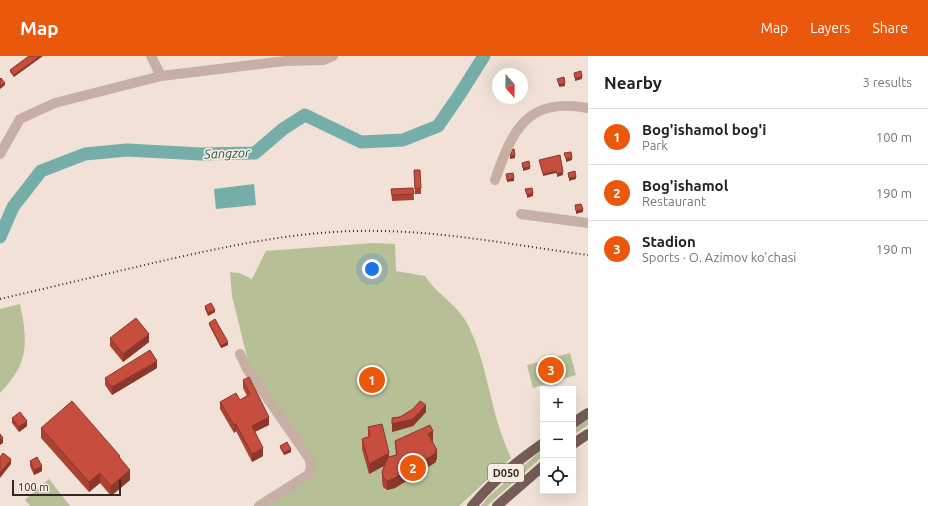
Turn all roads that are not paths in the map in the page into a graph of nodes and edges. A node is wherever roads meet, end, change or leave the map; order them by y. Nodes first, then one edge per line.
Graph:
1 (151, 56) edge
2 (333, 56) edge
3 (161, 76) junction
4 (588, 108) edge
5 (0, 154) edge
6 (495, 180) dead end
7 (520, 214) dead end
8 (588, 223) edge
9 (240, 354) dead end
10 (588, 413) edge
11 (574, 422) edge
12 (588, 434) edge
13 (576, 442) edge
14 (540, 445) edge
15 (540, 469) edge
16 (259, 506) edge
17 (472, 506) edge
18 (497, 506) edge

1 - 3 street
2 - 3 street
3 - 5 street
4 - 6 street
7 - 8 street
9 - 16 street
10 - 11 main road
12 - 13 main road
14 - 17 main road, D050
15 - 18 main road, D050

